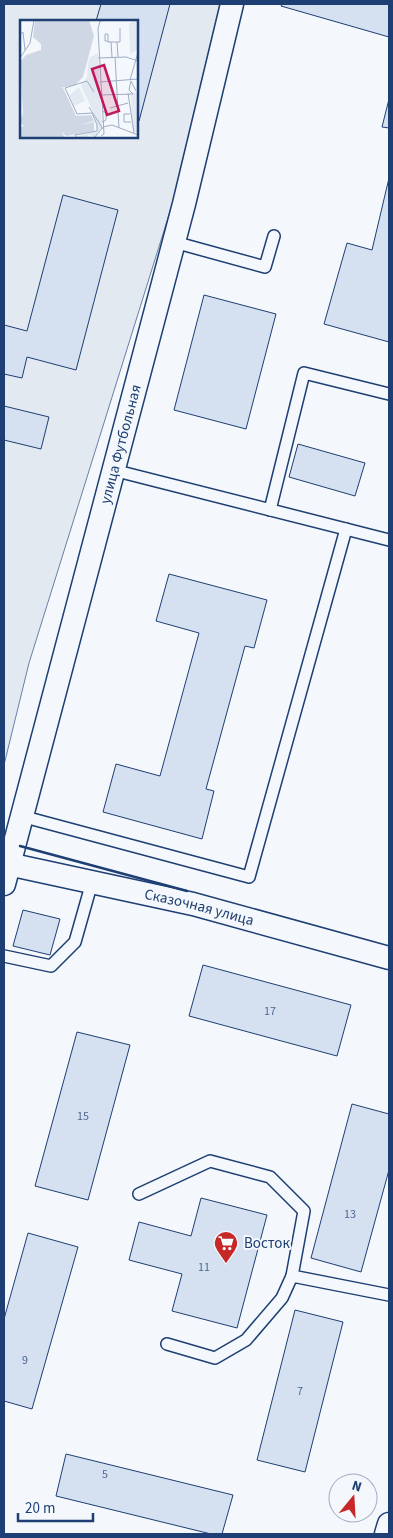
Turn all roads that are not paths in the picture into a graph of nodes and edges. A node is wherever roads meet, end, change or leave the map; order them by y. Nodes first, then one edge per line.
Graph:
1 (232, 4) edge
2 (274, 236) dead end
3 (174, 242) junction
4 (389, 394) edge
5 (113, 470) junction
6 (270, 510) junction
7 (346, 529) junction
8 (389, 540) edge
9 (21, 816) junction
10 (6, 874) edge
11 (92, 882) junction
12 (4, 956) edge
13 (389, 958) edge
14 (139, 1194) dead end
15 (292, 1276) junction
16 (389, 1295) edge
17 (166, 1344) dead end
18 (389, 1524) edge
19 (386, 1534) edge

1 - 3 street, улица Футбольная
2 - 3 lane
3 - 5 street, улица Футбольная
4 - 6 lane
5 - 6 lane
5 - 9 street, улица Футбольная
6 - 7 lane
7 - 8 lane
7 - 9 lane
9 - 10 street, улица Футбольная
10 - 11 street, Сказочная улица
11 - 12 lane
11 - 13 street, Сказочная улица
14 - 15 lane
15 - 16 lane
15 - 17 lane
18 - 19 street

